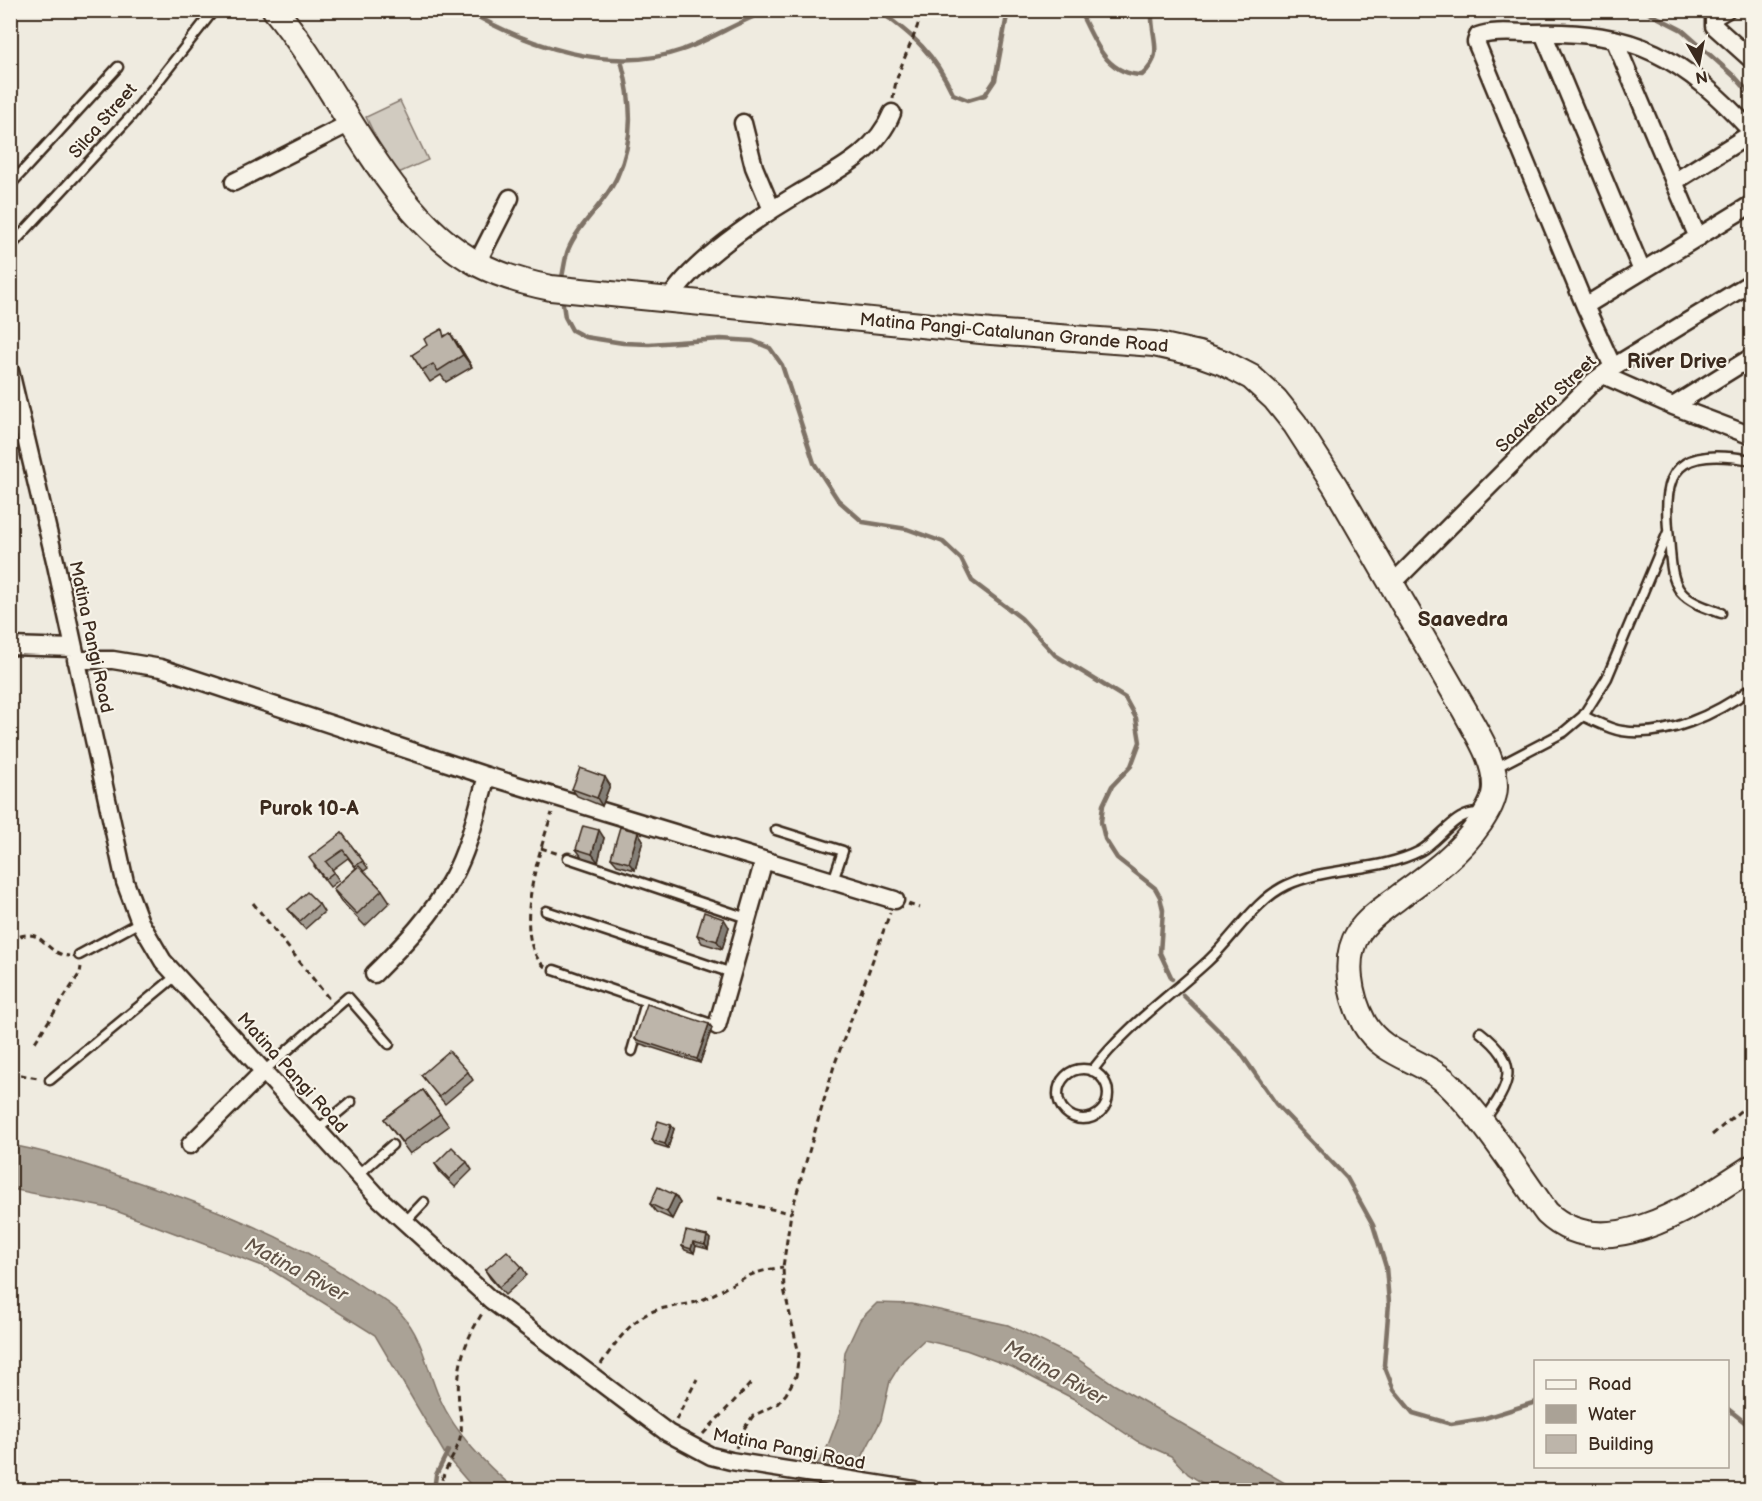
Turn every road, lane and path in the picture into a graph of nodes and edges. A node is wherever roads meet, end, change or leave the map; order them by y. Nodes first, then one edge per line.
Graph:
1 (214, 10) edge
2 (275, 10) edge
3 (922, 10) edge
4 (1726, 10) edge
5 (1543, 33) junction
6 (1614, 39) junction
7 (1752, 60) edge
8 (118, 67) dead end
9 (892, 113) joint
10 (352, 122) junction
11 (743, 123) dead end
12 (1752, 132) edge
13 (234, 182) dead end
14 (1674, 182) junction
15 (10, 185) edge
16 (510, 198) dead end
17 (1752, 204) edge
18 (772, 210) junction
19 (1698, 238) junction
20 (10, 248) edge
21 (477, 263) junction
22 (1642, 271) junction
23 (1752, 282) edge
24 (669, 300) junction
25 (1585, 306) junction
26 (1752, 357) edge
27 (10, 371) edge
28 (1608, 371) junction
29 (1673, 406) junction
30 (1751, 436) edge
31 (1752, 460) edge
32 (1668, 532) junction
33 (1392, 584) junction
34 (1721, 613) dead end
35 (10, 646) edge
36 (75, 654) junction
37 (1752, 688) edge
38 (1583, 716) junction
39 (1492, 769) junction
40 (487, 776) junction
41 (557, 797) junction
42 (1486, 815) junction
43 (776, 830) dead end
44 (541, 848) junction
45 (568, 858) joint
46 (764, 860) junction
47 (833, 881) junction
48 (895, 900) joint
49 (253, 903) dead end
50 (546, 911) dead end
51 (747, 918) junction
52 (140, 922) junction
53 (10, 940) edge
54 (78, 955) junction
55 (554, 970) joint
56 (732, 973) junction
57 (374, 974) dead end
58 (176, 976) junction
59 (646, 1002) junction
60 (336, 1008) junction
61 (717, 1026) joint
62 (1480, 1032) dead end
63 (34, 1042) dead end
64 (390, 1044) dead end
65 (632, 1051) dead end
66 (264, 1071) junction
67 (1092, 1071) junction
68 (10, 1073) edge
69 (50, 1080) joint
70 (1752, 1101) edge
71 (351, 1102) dead end
72 (1481, 1124) junction
73 (318, 1130) junction
74 (1712, 1135) dead end
75 (190, 1145) dead end
76 (392, 1145) edge
77 (1752, 1167) edge
78 (358, 1175) junction
79 (717, 1198) dead end
80 (424, 1202) dead end
81 (790, 1213) junction
82 (405, 1222) junction
83 (783, 1267) junction
84 (490, 1300) junction
85 (591, 1378) junction
86 (697, 1379) dead end
87 (753, 1381) dead end
88 (668, 1433) junction
89 (691, 1447) junction
90 (731, 1461) junction
91 (440, 1491) edge
92 (915, 1491) edge

1 - 20 lane, Silca Street
2 - 10 street, Matina Pangi-Catalunan Grande Road
3 - 9 path
4 - 7 street
5 - 6 street
5 - 22 street
5 - 25 street
6 - 12 street
6 - 14 street
8 - 15 lane
9 - 18 street
10 - 13 street
10 - 21 street, Matina Pangi-Catalunan Grande Road
11 - 18 street
12 - 14 street
14 - 19 street
16 - 21 street
17 - 19 street
18 - 24 street
19 - 22 street
21 - 24 street, Matina Pangi-Catalunan Grande Road
22 - 25 street
23 - 28 street, Saavedra Street
24 - 33 street, Matina Pangi-Catalunan Grande Road
25 - 28 street
26 - 29 street
27 - 36 street, Matina Pangi Road
28 - 29 street
28 - 33 street, Saavedra Street
29 - 30 street
31 - 32 lane
32 - 34 lane
32 - 38 lane
33 - 39 street, Matina Pangi-Catalunan Grande Road
35 - 36 street
36 - 40 street
36 - 52 street, Matina Pangi Road
37 - 38 lane
38 - 39 lane
39 - 42 street, Matina Pangi-Catalunan Grande Road
40 - 41 street
40 - 57 street
41 - 44 path
41 - 46 street
42 - 67 lane
42 - 72 street, Matina Pangi-Catalunan Grande Road
43 - 47 lane
44 - 45 path
44 - 55 path
45 - 51 lane
46 - 47 street
46 - 51 street
47 - 48 street
48 - 81 path
49 - 60 path
50 - 56 lane
51 - 56 street
52 - 54 lane
52 - 58 street, Matina Pangi Road
53 - 54 path
54 - 63 path
55 - 59 lane
56 - 61 street
58 - 66 street, Matina Pangi Road
58 - 69 lane
59 - 61 lane
59 - 65 lane
60 - 64 lane
60 - 66 lane
62 - 72 lane
66 - 73 street, Matina Pangi Road
66 - 75 street
67 - 67 lane
68 - 69 path
70 - 74 path
71 - 73 lane
72 - 77 street, Matina Pangi-Catalunan Grande Road
73 - 78 street, Matina Pangi Road
76 - 78 lane
78 - 82 street, Matina Pangi Road
79 - 81 path
80 - 82 lane
81 - 83 path
82 - 84 street, Matina Pangi Road
83 - 85 path
83 - 90 path
84 - 85 street, Matina Pangi Road
84 - 91 path
85 - 88 street, Matina Pangi Road
86 - 88 path
87 - 89 path
88 - 89 street, Matina Pangi Road
89 - 90 street, Matina Pangi Road
90 - 92 street, Matina Pangi Road

